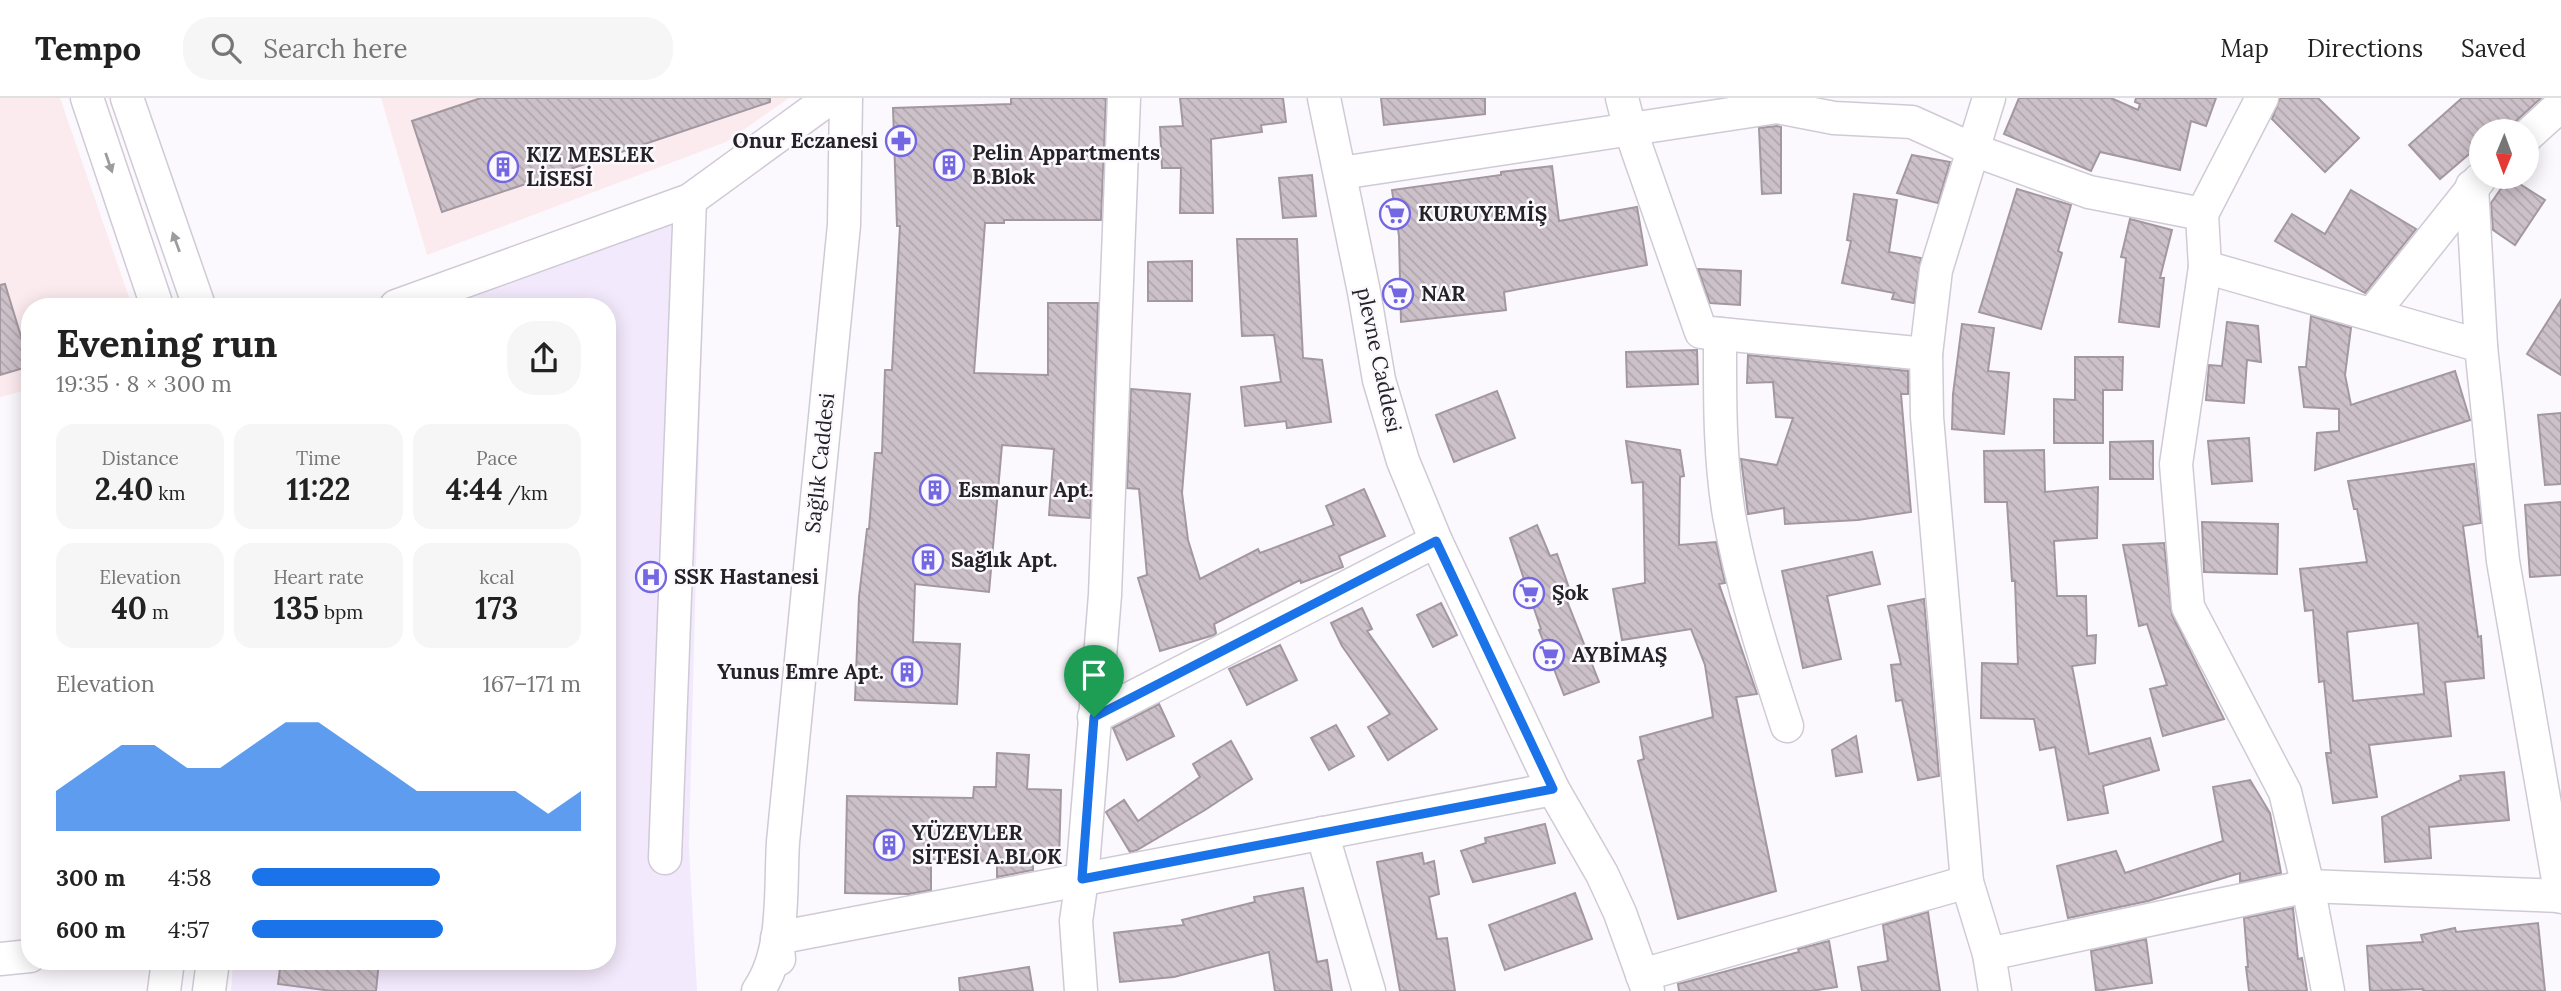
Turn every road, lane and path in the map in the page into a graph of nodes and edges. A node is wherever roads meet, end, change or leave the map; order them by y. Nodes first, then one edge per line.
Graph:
1 (87, 98) edge
2 (127, 98) edge
3 (830, 98) edge
4 (846, 98) edge
5 (1124, 98) edge
6 (1324, 98) edge
7 (1622, 98) edge
8 (1989, 98) edge
9 (2262, 98) edge
10 (2561, 105) edge
11 (1835, 108) edge
12 (2539, 125) edge
13 (1630, 129) junction
14 (1974, 149) junction
15 (1341, 173) junction
16 (2471, 189) edge
17 (2477, 189) edge
18 (690, 200) junction
19 (2202, 214) junction
20 (2205, 267) junction
21 (154, 298) edge
22 (196, 298) edge
23 (418, 298) edge
24 (2372, 314) junction
25 (1720, 334) junction
26 (2481, 346) junction
27 (1926, 354) junction
28 (1436, 541) junction
29 (1094, 717) junction
30 (1787, 726) dead end
31 (1553, 789) junction
32 (1322, 833) junction
33 (665, 858) dead end
34 (1082, 879) junction
35 (1967, 882) junction
36 (2308, 886) junction
37 (2561, 897) edge
38 (777, 938) junction
39 (1989, 954) junction
40 (21, 957) edge
41 (0, 959) edge
42 (167, 970) edge
43 (212, 970) edge
44 (1645, 983) edge
45 (164, 991) edge
46 (209, 991) edge
47 (758, 991) edge
48 (782, 991) edge
49 (1080, 991) edge
50 (1368, 991) edge
51 (1995, 991) edge
52 (2328, 991) edge

1 -> 21 street
22 -> 2 street
3 - 18 street
4 - 38 street, Sağlık Caddesi
5 - 29 street
6 - 15 street, plevne Caddesi
7 - 13 street
8 - 14 street
9 - 19 street
10 - 12 street
11 - 13 street
11 - 14 street
13 - 15 street
13 - 25 street
14 - 19 street
14 - 27 street
15 - 28 street, plevne Caddesi
16 - 24 street
17 - 26 street
18 - 23 street
18 - 33 street
19 - 20 street
20 - 24 street
20 - 36 street
24 - 26 street
25 - 27 street
25 - 30 street
26 - 37 street
27 - 35 street
28 - 29 street
28 - 31 street, plevne Caddesi
29 - 34 street
31 - 32 street
31 - 44 street, plevne Caddesi
32 - 34 street
32 - 50 street
34 - 38 street
34 - 49 street
35 - 39 street
35 - 44 street
36 - 37 street
36 - 39 street
36 - 52 street
38 - 47 street, Sağlık Caddesi
38 - 48 street
39 - 51 street
40 - 41 street
42 - 45 street
43 - 46 street

